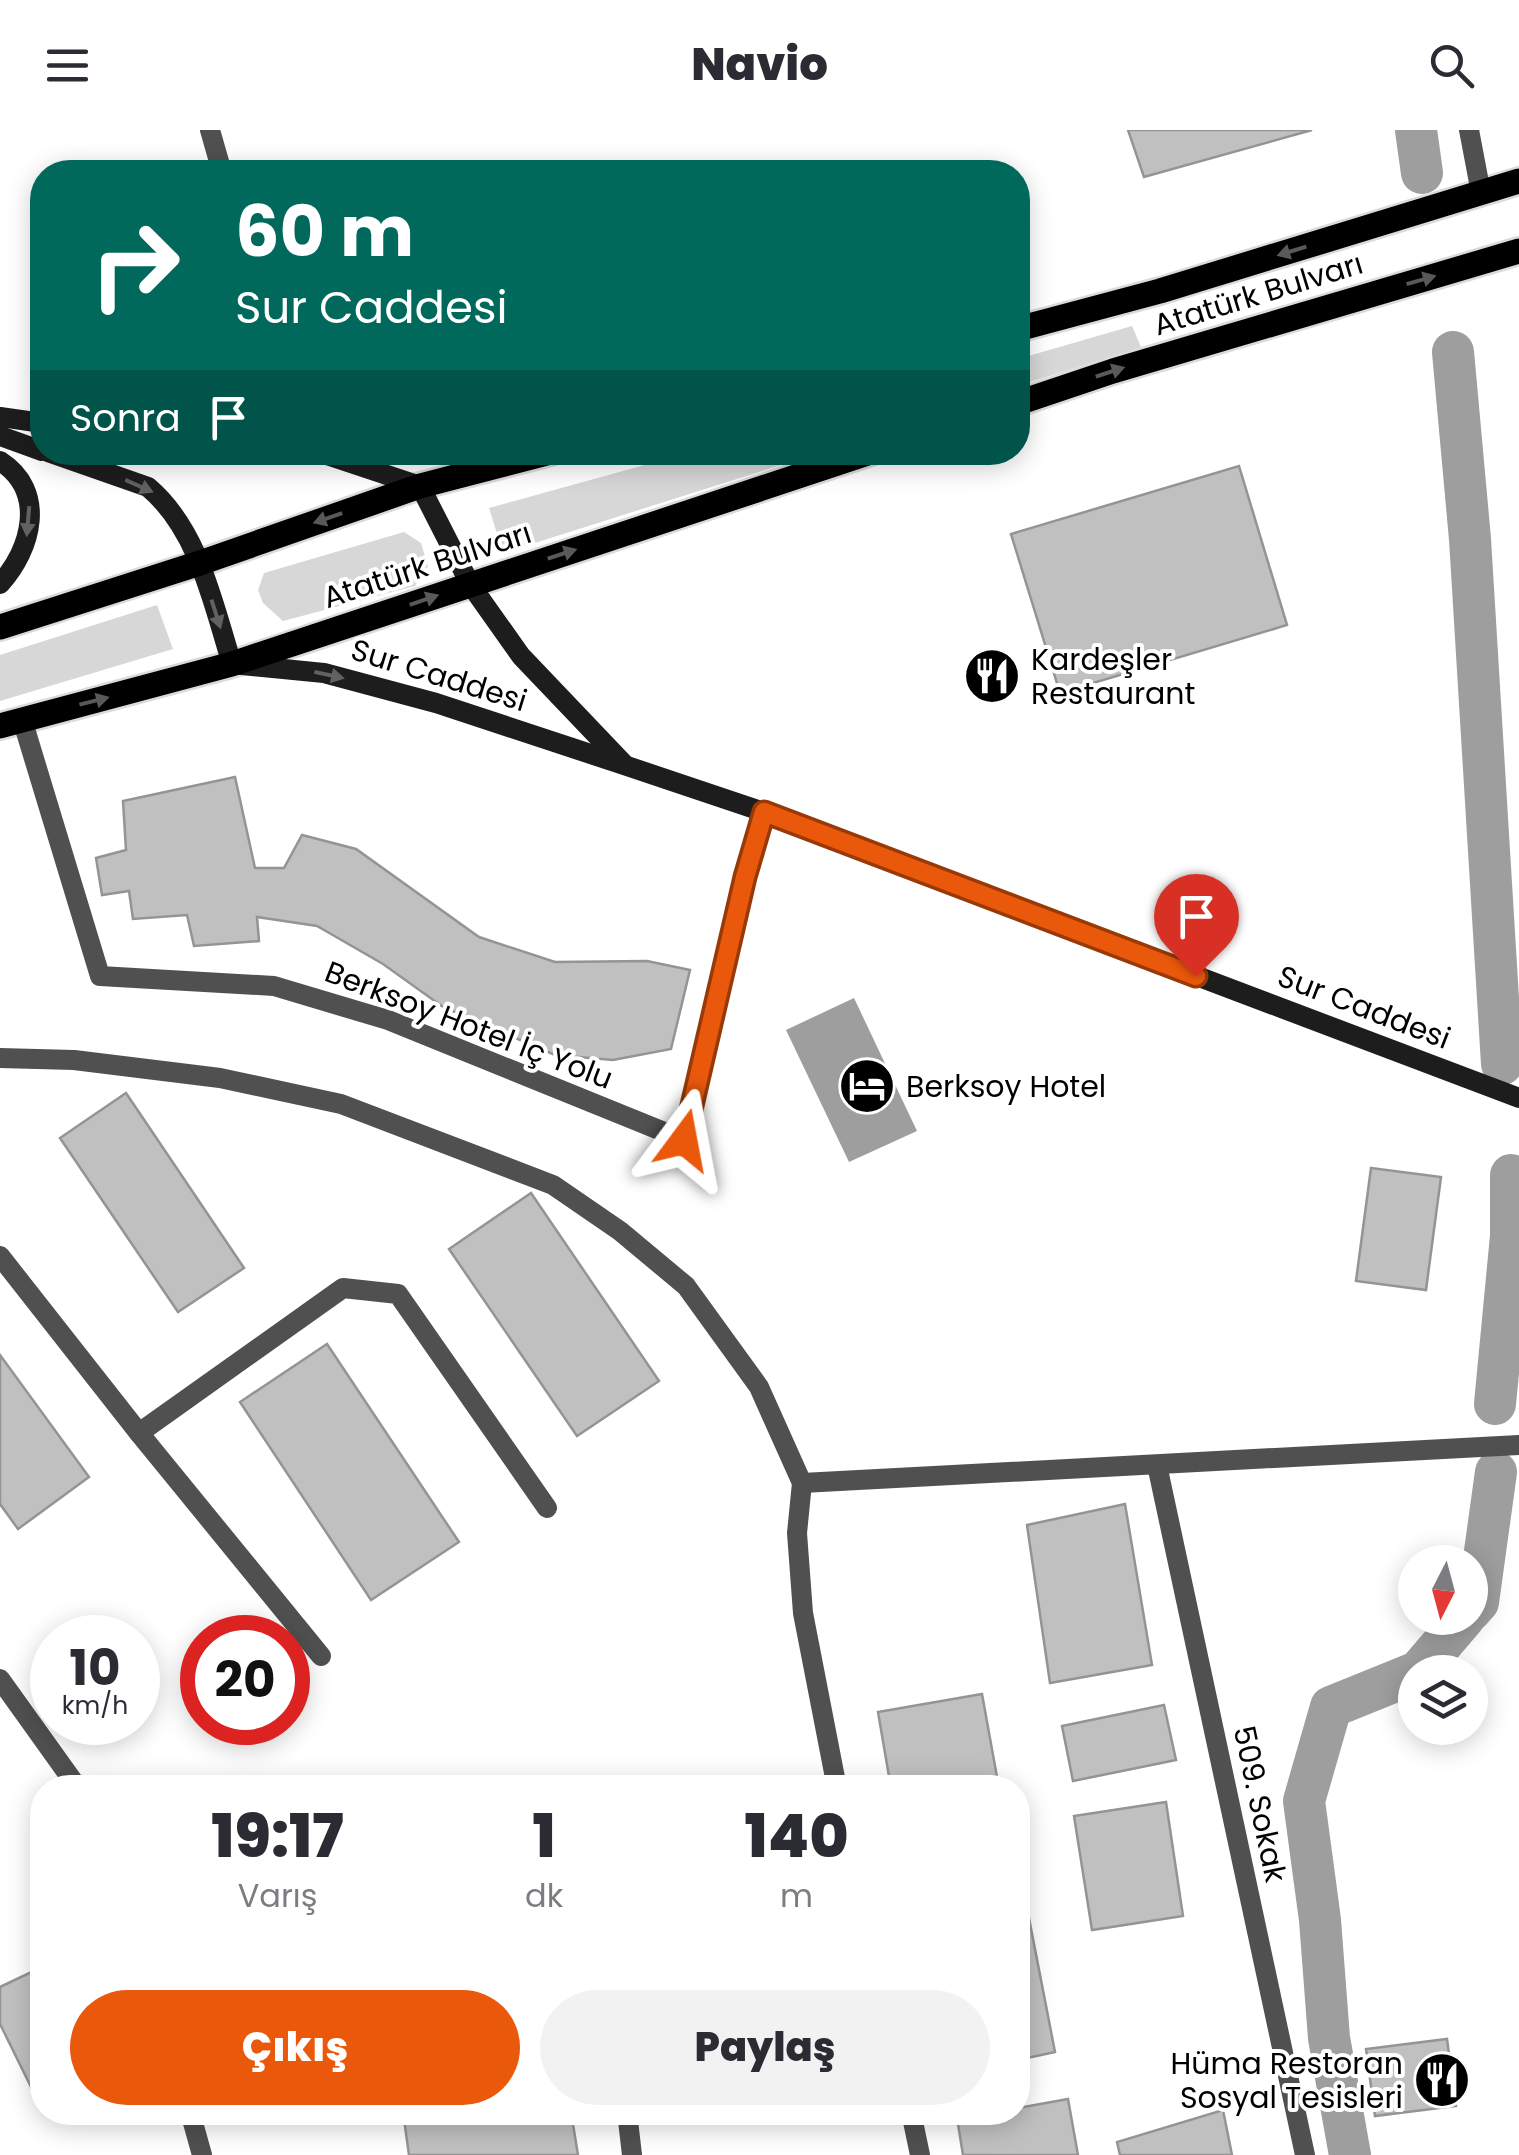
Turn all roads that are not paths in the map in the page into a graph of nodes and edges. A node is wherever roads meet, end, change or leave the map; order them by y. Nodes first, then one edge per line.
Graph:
1 (210, 130) edge
2 (1468, 130) edge
3 (219, 160) edge
4 (1519, 181) edge
5 (1481, 192) junction
6 (1519, 252) edge
7 (1030, 325) edge
8 (1030, 399) edge
9 (0, 417) edge
10 (30, 421) edge
11 (0, 436) edge
12 (30, 447) edge
13 (0, 462) edge
14 (83, 465) edge
15 (357, 465) edge
16 (501, 465) edge
17 (832, 465) edge
18 (420, 486) junction
19 (200, 563) junction
20 (0, 584) edge
21 (470, 584) junction
22 (0, 627) edge
23 (232, 664) junction
24 (11, 722) edge
25 (624, 765) junction
26 (764, 812) junction
27 (0, 1058) edge
28 (1519, 1098) edge
29 (0, 1256) edge
30 (138, 1433) junction
31 (1519, 1446) edge
32 (1157, 1465) junction
33 (802, 1484) junction
34 (547, 1508) dead end
35 (321, 1656) dead end
36 (0, 1678) edge
37 (69, 1775) edge
38 (834, 1775) edge
39 (194, 2125) edge
40 (629, 2125) edge
41 (913, 2125) edge
42 (202, 2155) edge
43 (632, 2155) edge
44 (920, 2155) edge
45 (1305, 2155) edge

1 - 3 street
2 - 5 street
4 - 5 main road, Atatürk Bulvarı
5 -> 7 main road, Atatürk Bulvarı
8 -> 6 main road, Atatürk Bulvarı
9 - 10 main road
11 - 12 main road
13 -> 20 main road
14 -> 19 main road
15 - 18 main road
16 - 18 main road
21 -> 17 main road, Atatürk Bulvarı
18 -> 19 main road
18 - 21 main road, Sur Caddesi
19 - 22 main road
19 -> 23 main road
23 -> 21 main road, Atatürk Bulvarı
21 - 25 main road, Sur Caddesi
24 -> 23 main road, Atatürk Bulvarı
23 -> 25 main road, Sur Caddesi
24 - 26 street, Berksoy Hotel İç Yolu
25 - 26 main road, Sur Caddesi
26 - 28 main road, Sur Caddesi
27 - 33 street
29 - 30 street
30 - 34 street
30 - 35 street
31 - 32 street
32 - 33 street
32 - 45 street, 509. Sokak
33 - 38 street
36 - 37 street
39 - 42 street
40 - 43 street
41 - 44 street

